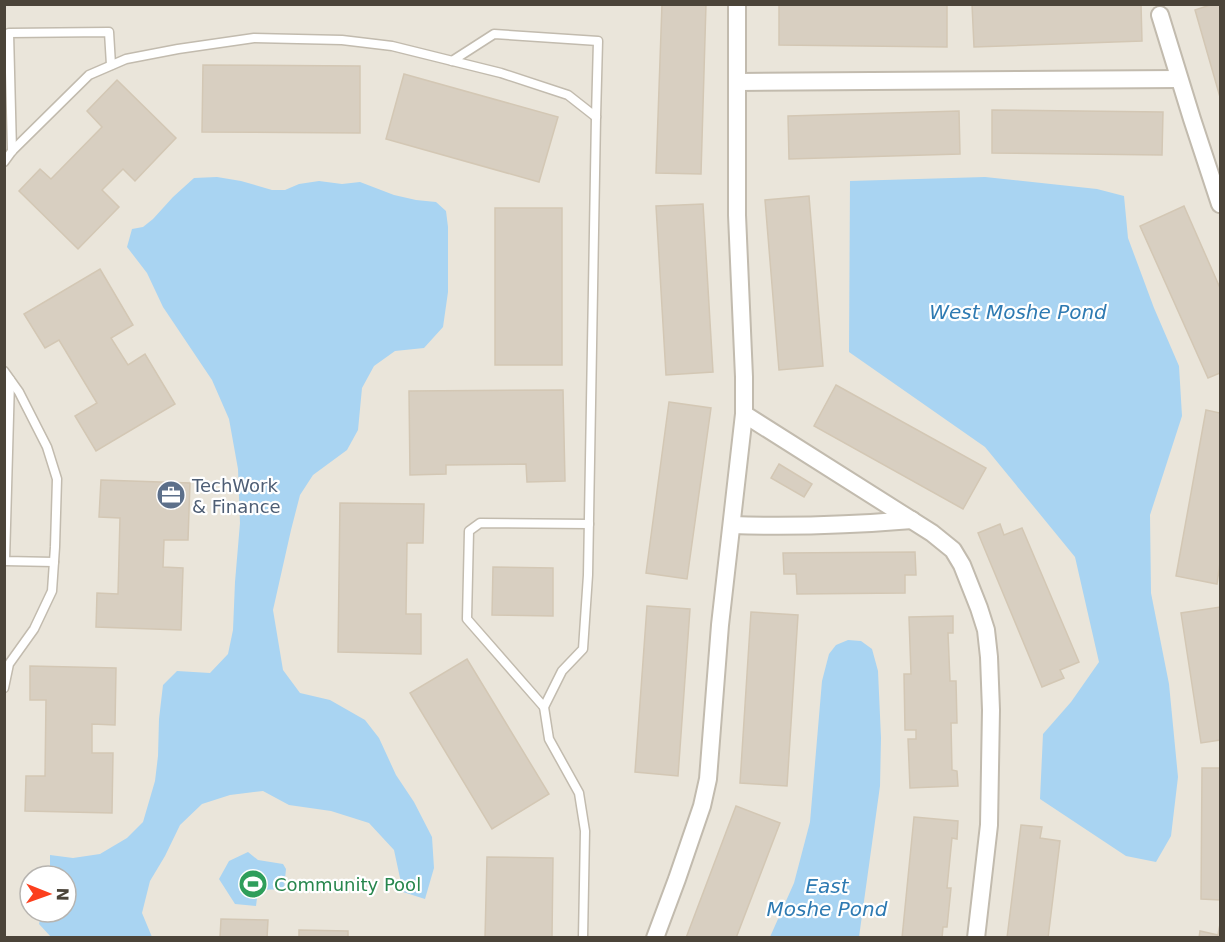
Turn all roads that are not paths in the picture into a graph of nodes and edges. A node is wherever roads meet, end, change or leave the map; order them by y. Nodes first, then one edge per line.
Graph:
1 (737, 4) edge
2 (1160, 15) dead end
3 (452, 61) junction
4 (111, 65) junction
5 (1179, 79) junction
6 (738, 82) junction
7 (596, 117) junction
8 (12, 152) junction
9 (4, 162) edge
10 (1221, 204) edge
11 (4, 371) edge
12 (10, 380) junction
13 (744, 414) junction
14 (912, 520) junction
15 (589, 524) junction
16 (732, 525) junction
17 (54, 562) junction
18 (4, 688) edge
19 (544, 707) junction
20 (583, 938) edge
21 (654, 938) edge
22 (976, 938) edge

1 - 6 street
2 - 5 street
3 - 4 lane
3 - 7 lane
3 - 7 lane
4 - 8 lane
4 - 8 lane
5 - 6 street
5 - 10 street
6 - 13 street
7 - 15 lane
8 - 9 lane
11 - 12 lane
12 - 17 lane
12 - 17 lane
13 - 14 street
13 - 16 street
14 - 16 street
14 - 22 street
15 - 19 lane
15 - 19 lane
16 - 21 street
17 - 18 lane
19 - 20 lane

